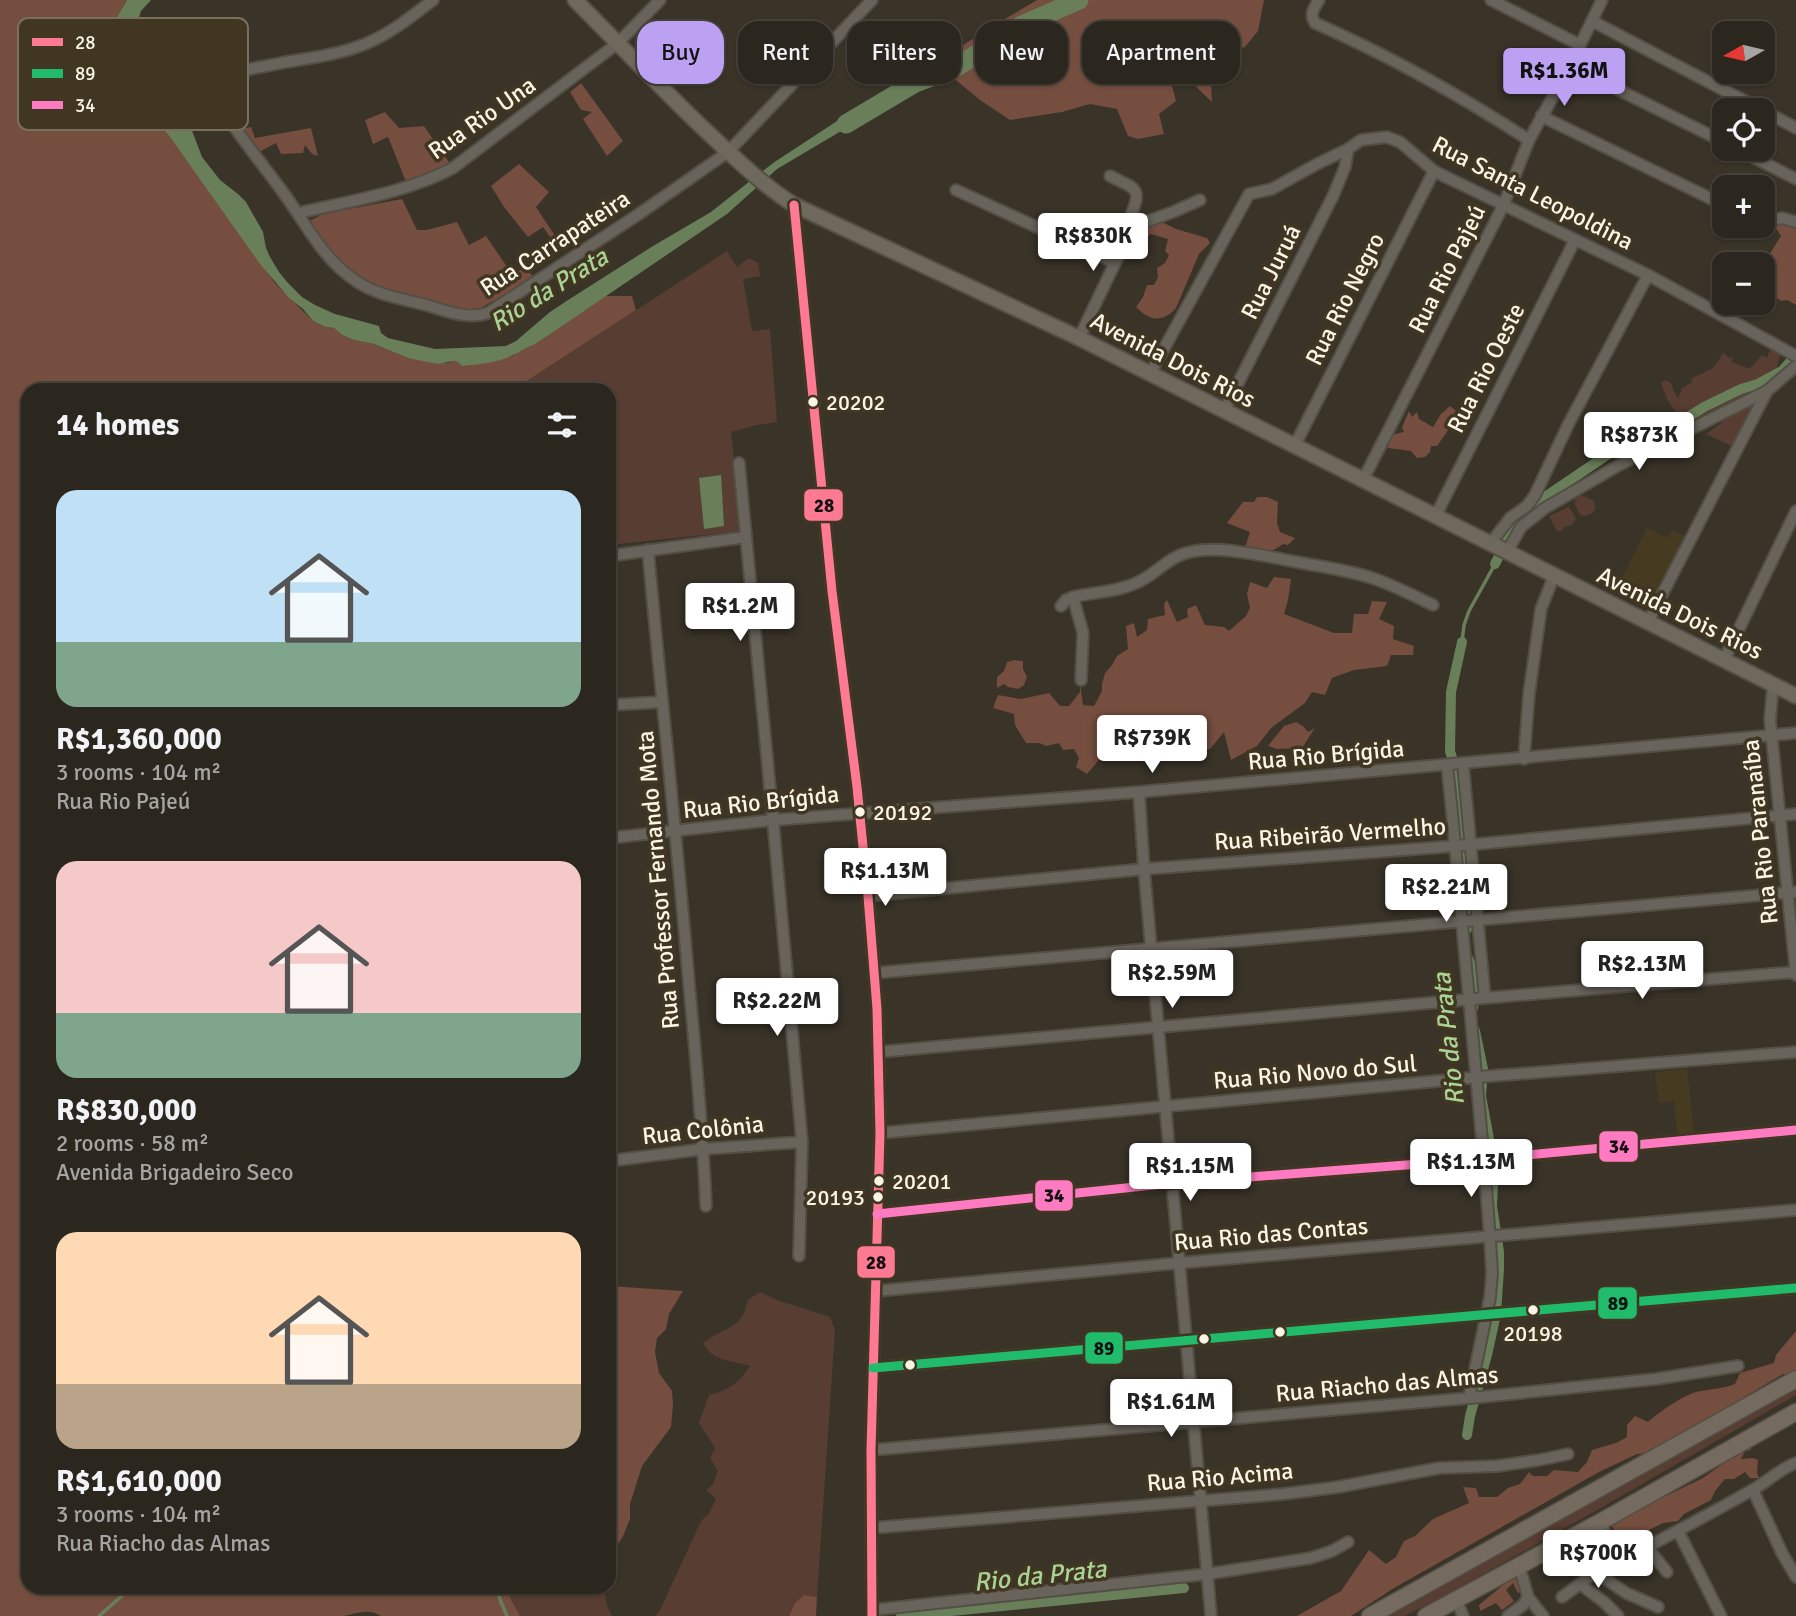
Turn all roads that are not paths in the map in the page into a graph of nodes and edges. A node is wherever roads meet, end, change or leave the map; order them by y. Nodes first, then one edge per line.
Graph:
1 (433, 0) edge
2 (575, 0) edge
3 (660, 0) edge
4 (872, 0) edge
5 (1319, 0) edge
6 (1491, 0) edge
7 (1521, 0) edge
8 (1602, 0) edge
9 (1516, 13) junction
10 (1592, 21) junction
11 (618, 43) junction
12 (1580, 45) junction
13 (1570, 66) junction
14 (248, 69) edge
15 (1739, 98) edge
16 (1541, 116) junction
17 (1775, 117) edge
18 (1796, 128) edge
19 (237, 130) edge
20 (1712, 136) edge
21 (1529, 141) junction
22 (1348, 149) junction
23 (728, 152) junction
24 (1761, 161) edge
25 (1434, 171) junction
26 (1110, 176) dead end
27 (1796, 179) edge
28 (956, 190) dead end
29 (1712, 199) edge
30 (1200, 200) dead end
31 (794, 205) junction
32 (1503, 206) junction
33 (298, 213) junction
34 (1775, 219) edge
35 (1796, 222) edge
36 (1137, 225) junction
37 (1575, 240) junction
38 (1115, 263) junction
39 (1648, 275) junction
40 (1079, 338) junction
41 (1792, 355) edge
42 (1796, 366) edge
43 (1150, 374) junction
44 (1767, 391) junction
45 (1224, 411) junction
46 (1295, 445) junction
47 (738, 463) dead end
48 (1363, 480) junction
49 (1796, 511) edge
50 (1436, 515) junction
51 (746, 537) junction
52 (1490, 544) junction
53 (648, 550) junction
54 (1507, 552) junction
55 (616, 555) edge
56 (1554, 576) junction
57 (1073, 597) junction
58 (1433, 605) dead end
59 (1061, 606) dead end
60 (1648, 622) junction
61 (1724, 660) junction
62 (1081, 680) dead end
63 (1773, 685) junction
64 (1795, 692) edge
65 (662, 702) junction
66 (616, 705) edge
67 (1796, 733) edge
68 (1772, 737) junction
69 (1524, 758) junction
70 (1462, 764) junction
71 (1447, 766) junction
72 (1139, 792) junction
73 (860, 814) junction
74 (1796, 814) edge
75 (1781, 816) junction
76 (773, 820) junction
77 (676, 832) junction
78 (616, 837) edge
79 (1464, 845) junction
80 (1144, 869) junction
81 (1792, 892) edge
82 (868, 896) junction
83 (1470, 920) junction
84 (1152, 950) junction
85 (874, 973) junction
86 (1796, 973) edge
87 (1484, 998) junction
88 (1470, 1000) junction
89 (1158, 1027) junction
90 (878, 1052) junction
91 (1796, 1052) edge
92 (1482, 1078) junction
93 (1166, 1107) junction
94 (1796, 1130) edge
95 (880, 1133) junction
96 (802, 1142) junction
97 (704, 1149) junction
98 (1488, 1158) junction
99 (616, 1160) edge
100 (1173, 1183) junction
101 (706, 1206) dead end
102 (1796, 1210) edge
103 (877, 1214) junction
104 (1490, 1237) junction
105 (799, 1256) dead end
106 (1179, 1263) junction
107 (1796, 1288) edge
108 (876, 1291) junction
109 (1491, 1313) junction
110 (1186, 1342) junction
111 (1738, 1366) dead end
112 (873, 1368) junction
113 (1796, 1379) edge
114 (1473, 1398) junction
115 (1796, 1412) edge
116 (1194, 1421) junction
117 (871, 1450) junction
118 (1569, 1454) dead end
119 (1796, 1463) edge
120 (1753, 1490) junction
121 (1201, 1500) junction
122 (1602, 1521) junction
123 (872, 1528) junction
124 (1678, 1531) junction
125 (1348, 1542) dead end
126 (1647, 1547) junction
127 (1610, 1558) junction
128 (1519, 1565) junction
129 (1596, 1572) junction
130 (1667, 1572) dead end
131 (1207, 1574) junction
132 (1796, 1577) edge
133 (1580, 1584) junction
134 (1528, 1597) junction
135 (1562, 1597) dead end
136 (1456, 1599) junction
137 (1658, 1607) dead end
138 (872, 1613) edge
139 (1211, 1616) edge
140 (1370, 1616) edge
141 (1426, 1616) edge
142 (1463, 1616) edge
143 (1508, 1616) edge
144 (1544, 1616) edge
145 (1618, 1616) edge
146 (1721, 1616) edge

1 - 14 street
2 - 11 main road, Avenida Dois Rios
3 - 11 street, Rua Rio Una
4 - 23 street, Rua Carrapateira
5 - 21 street
6 - 9 street
7 - 9 street
8 - 10 street, Rua Rio Pajeú
9 - 12 street
10 - 12 street, Rua Rio Pajeú
10 - 15 street
11 - 23 main road, Avenida Dois Rios
11 - 33 street, Rua Rio Una
12 - 13 street, Rua Rio Pajeú
13 - 16 street, Rua Rio Pajeú
13 - 20 street
16 - 21 street, Rua Rio Pajeú
16 - 29 street
17 - 18 street
19 - 33 street, Rua Carrapateira
21 - 32 street, Rua Rio Pajeú
22 - 25 street, Rua Santa Leopoldina
22 - 43 street, Rua Santa Leopoldina
22 - 45 street, Rua Juruá
23 - 31 main road, Avenida Dois Rios
23 - 33 street, Rua Carrapateira
24 - 27 street
25 - 32 street, Rua Santa Leopoldina
25 - 46 street, Rua Rio Negro
26 - 36 street
28 - 38 street
30 - 36 street
31 - 40 main road, Avenida Dois Rios
31 - 73 street
32 - 37 street, Rua Santa Leopoldina
32 - 48 street, Rua Rio Pajeú
34 - 35 street
36 - 38 street
37 - 39 street, Rua Santa Leopoldina
37 - 50 street, Rua Rio Oeste
38 - 40 street
39 - 41 street, Rua Santa Leopoldina
39 - 52 street
40 - 43 main road, Avenida Dois Rios
42 - 44 street
43 - 45 main road, Avenida Dois Rios
44 - 54 street
44 - 60 street
45 - 46 main road, Avenida Dois Rios
46 - 48 main road, Avenida Dois Rios
47 - 51 street
48 - 50 main road, Avenida Dois Rios
49 - 61 street
50 - 52 main road, Avenida Dois Rios
51 - 53 street
51 - 76 street
52 - 54 main road, Avenida Dois Rios
53 - 55 street
53 - 65 street, Rua Professor Fernando Mota
54 - 56 main road, Avenida Dois Rios
56 - 60 main road, Avenida Dois Rios
56 - 69 street
57 - 58 street
57 - 59 street
57 - 62 street
60 - 61 main road, Avenida Dois Rios
61 - 63 main road, Avenida Dois Rios
63 - 64 main road, Avenida Dois Rios
63 - 68 street, Rua Rio Paranaíba
65 - 66 street
65 - 77 street, Rua Professor Fernando Mota
67 - 68 street, Rua Rio Brígida
68 - 69 street, Rua Rio Brígida
68 - 75 street, Rua Rio Paranaíba
69 - 70 street, Rua Rio Brígida
70 - 71 street, Rua Rio Brígida
70 - 79 street
71 - 72 street, Rua Rio Brígida
71 - 79 street
72 - 73 street, Rua Rio Brígida
72 - 80 street
73 - 76 street, Rua Rio Brígida
73 - 82 street
74 - 75 street, Rua Ribeirão Vermelho
75 - 79 street, Rua Ribeirão Vermelho
75 - 81 street, Rua Rio Paranaíba
76 - 77 street, Rua Rio Brígida
76 - 96 street
77 - 78 street, Rua Rio Brígida
77 - 97 street, Rua Professor Fernando Mota
79 - 80 street, Rua Ribeirão Vermelho
79 - 83 street
80 - 82 street, Rua Ribeirão Vermelho
80 - 84 street
81 - 83 street
81 - 86 street, Rua Rio Paranaíba
82 - 85 street
83 - 84 street
83 - 87 street
83 - 88 street
84 - 85 street
84 - 89 street
85 - 90 street
86 - 87 street
87 - 88 street
88 - 89 street
88 - 92 street
89 - 90 street
89 - 93 street
90 - 95 street
91 - 92 street, Rua Rio Novo do Sul
92 - 93 street, Rua Rio Novo do Sul
92 - 98 street
93 - 95 street, Rua Rio Novo do Sul
93 - 100 street
94 - 98 street
95 - 103 street
96 - 97 street, Rua Colônia
96 - 105 street
97 - 99 street, Rua Colônia
97 - 101 street, Rua Professor Fernando Mota
98 - 100 street
98 - 104 street
100 - 103 street
100 - 106 street
102 - 104 street, Rua Rio das Contas
103 - 108 street
104 - 106 street, Rua Rio das Contas
104 - 109 street
106 - 108 street, Rua Rio das Contas
106 - 110 street
107 - 109 street
108 - 112 street
109 - 110 street
109 - 114 street
110 - 112 street
110 - 116 street
111 - 114 street, Rua Riacho das Almas
112 - 117 street
113 - 140 highway
114 - 116 street, Rua Riacho das Almas
115 - 122 highway
116 - 117 street, Rua Riacho das Almas
116 - 121 street
117 - 123 street
118 - 121 street, Rua Rio Acima
119 - 120 street
120 - 124 street
120 - 132 street
121 - 123 street, Rua Rio Acima
121 - 131 street
122 - 127 street
122 - 128 highway
123 - 138 street
124 - 126 street
124 - 146 street
125 - 131 street
126 - 127 street
126 - 130 street
127 - 129 street
128 - 134 street
128 - 136 highway
129 - 133 street
129 - 137 street
131 - 138 street
131 - 139 street
133 - 135 street
133 - 145 street
134 - 143 street
134 - 144 street
136 - 141 highway
136 - 142 street

